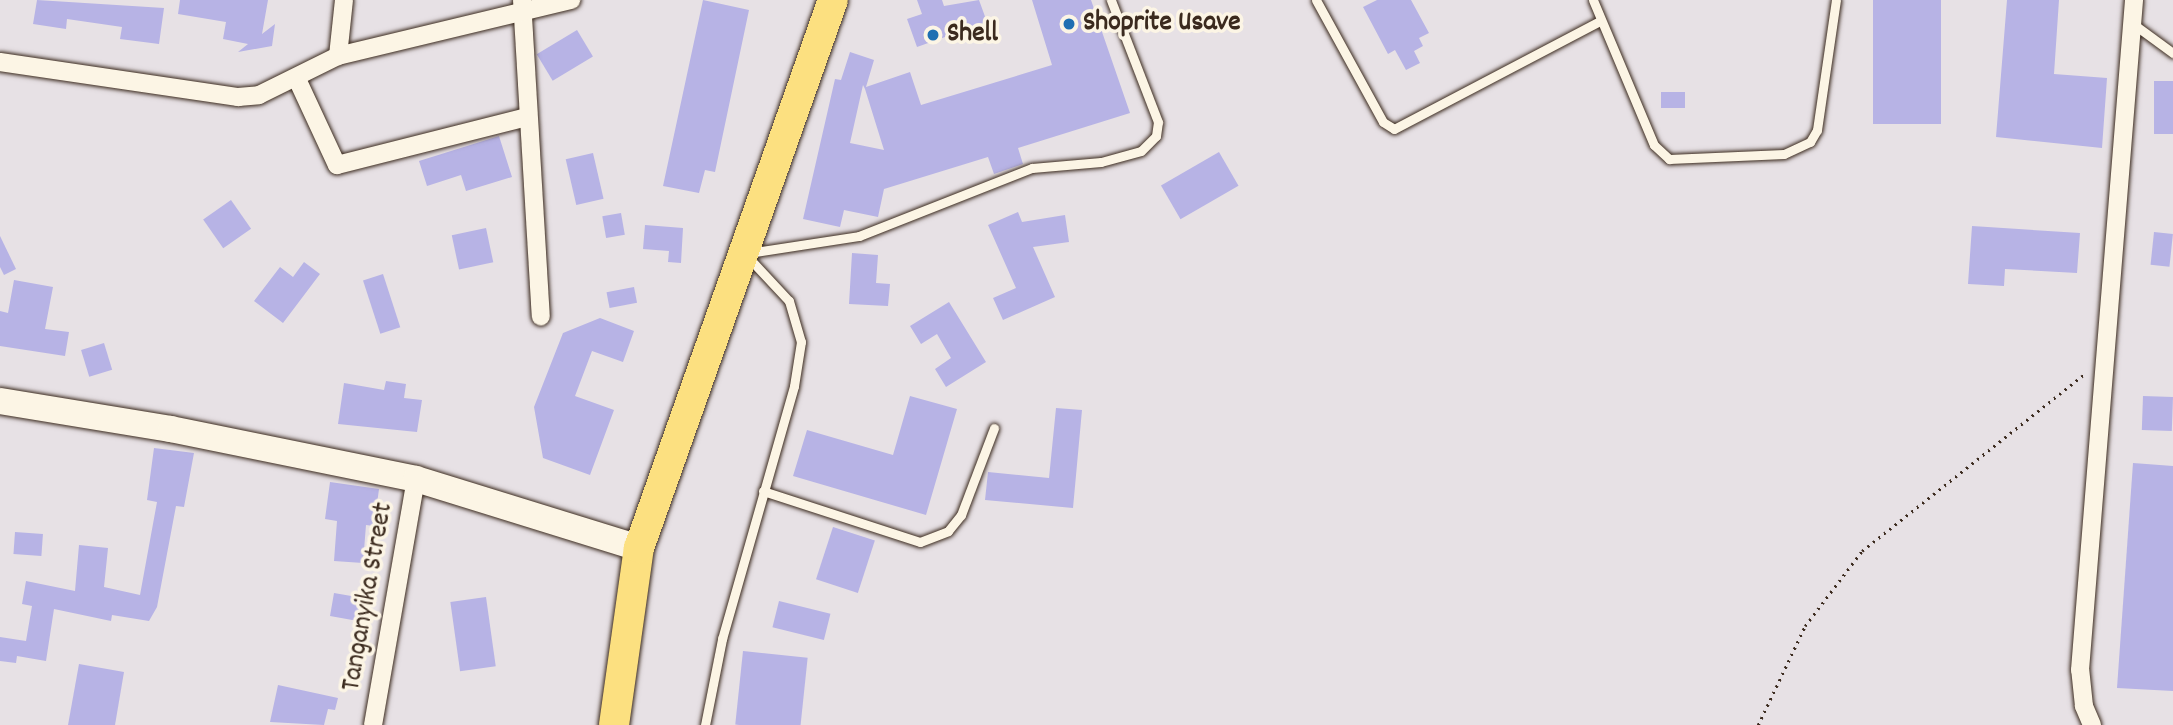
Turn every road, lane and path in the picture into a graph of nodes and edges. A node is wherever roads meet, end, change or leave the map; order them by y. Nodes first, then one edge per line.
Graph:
1 (344, 0) edge
2 (571, 0) edge
3 (833, 0) edge
4 (1111, 0) edge
5 (1316, 0) edge
6 (1593, 0) edge
7 (1836, 0) edge
8 (2134, 0) edge
9 (523, 4) edge
10 (1600, 22) junction
11 (2132, 23) junction
12 (2173, 52) edge
13 (338, 55) junction
14 (0, 62) edge
15 (296, 79) junction
16 (527, 117) junction
17 (745, 253) junction
18 (541, 316) dead end
19 (2105, 357) junction
20 (0, 401) edge
21 (994, 428) dead end
22 (416, 479) junction
23 (763, 491) junction
24 (639, 548) junction
25 (373, 725) edge
26 (614, 725) edge
27 (705, 725) edge
28 (1758, 725) edge
29 (2092, 725) edge

1 - 13 street
2 - 9 street
3 - 17 main road
4 - 17 lane
5 - 10 lane
6 - 10 lane
7 - 10 lane
8 - 11 street
9 - 13 street
9 - 16 street
11 - 12 lane
11 - 19 street
13 - 15 street
14 - 15 street
15 - 16 street
16 - 18 street
17 - 23 lane
17 - 24 main road
19 - 28 path
19 - 29 street
20 - 22 street
21 - 23 lane
22 - 24 street
22 - 25 street, Tanganyika Street
23 - 27 lane
24 - 26 main road

